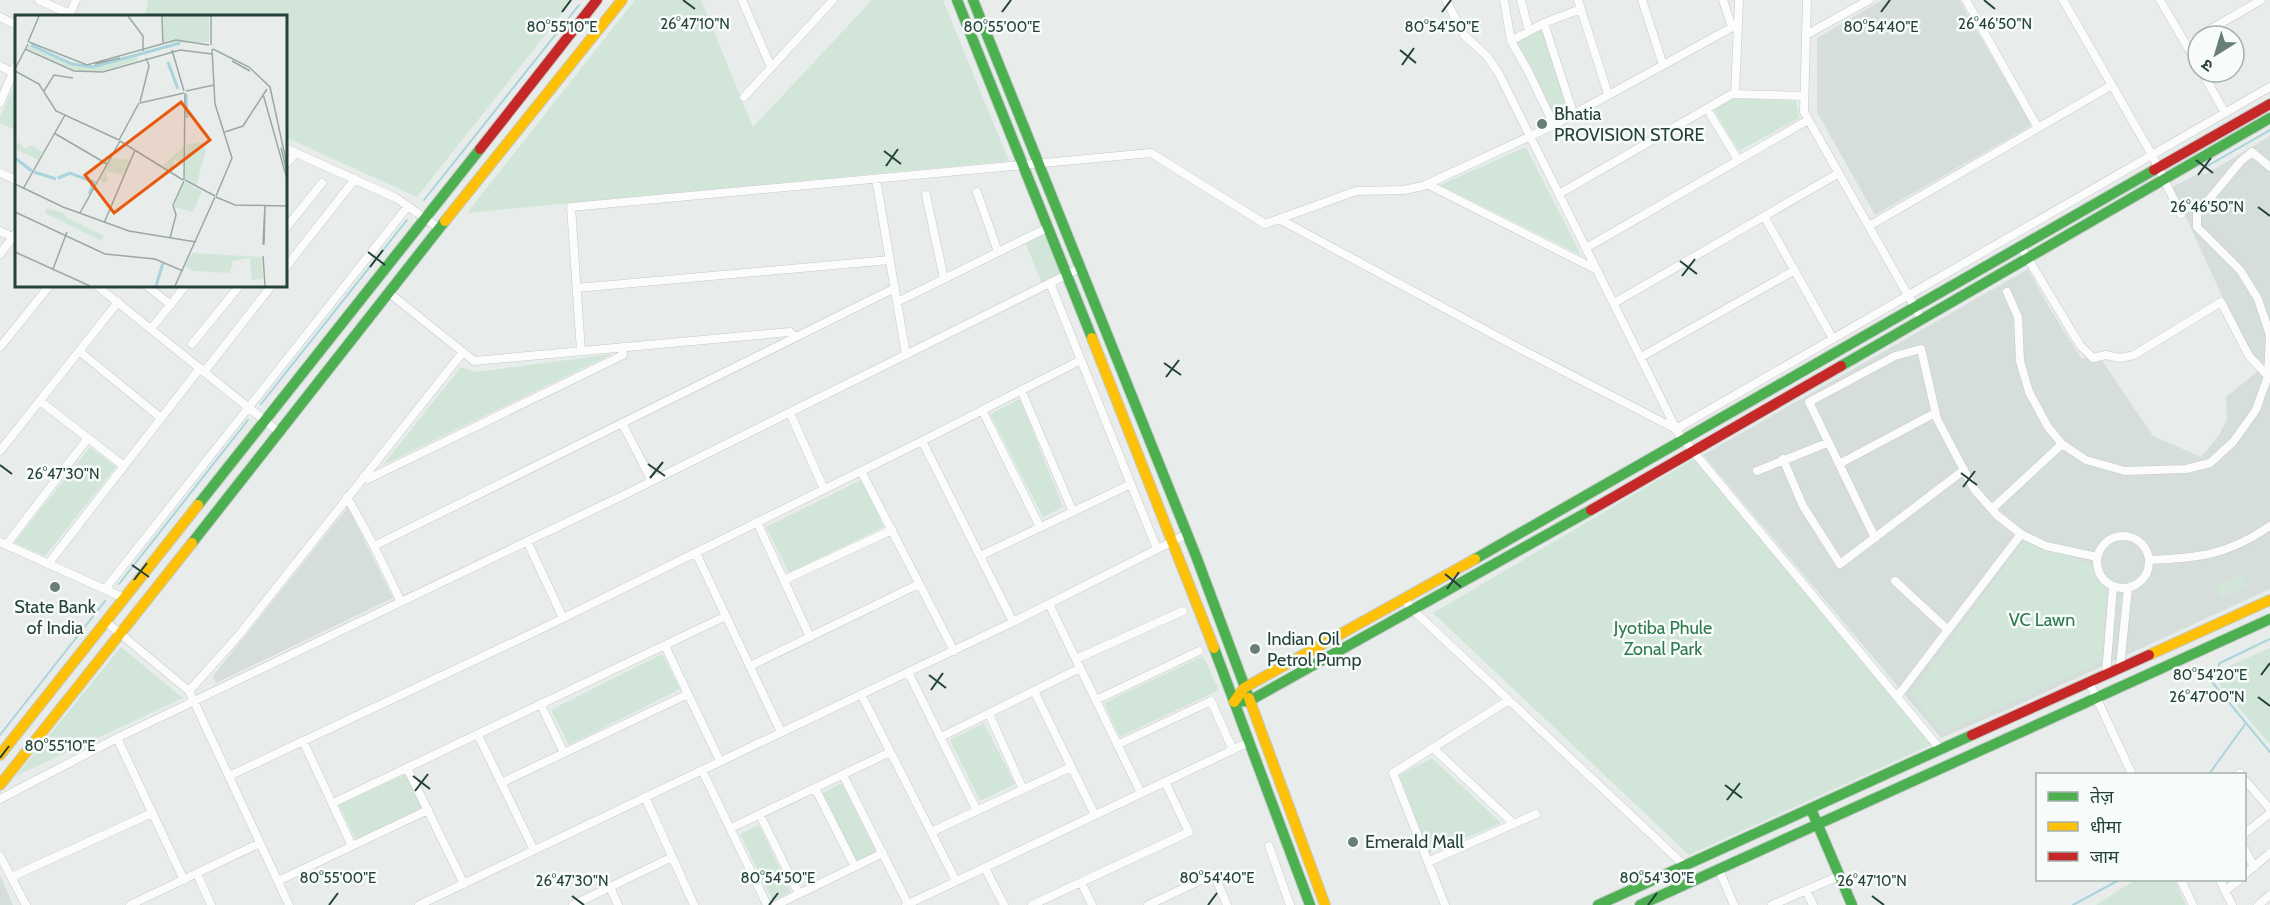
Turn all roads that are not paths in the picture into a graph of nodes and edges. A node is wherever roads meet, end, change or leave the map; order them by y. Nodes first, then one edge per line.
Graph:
1 (39, 0) edge
2 (76, 0) edge
3 (597, 0) edge
4 (622, 0) edge
5 (742, 0) edge
6 (833, 0) edge
7 (957, 0) edge
8 (973, 0) edge
9 (1446, 0) edge
10 (1504, 0) edge
11 (1521, 0) edge
12 (1578, 0) edge
13 (1642, 0) edge
14 (1723, 0) edge
15 (1739, 0) edge
16 (1807, 0) edge
17 (1869, 0) edge
18 (1966, 0) edge
19 (2063, 0) edge
20 (2160, 0) edge
21 (2261, 0) edge
22 (1581, 9) junction
23 (70, 15) edge
24 (0, 17) edge
25 (1544, 23) junction
26 (15, 24) edge
27 (2220, 24) edge
28 (1735, 26) junction
29 (1529, 31) junction
30 (1806, 35) junction
31 (1511, 41) junction
32 (2186, 44) edge
33 (1663, 64) junction
34 (0, 66) edge
35 (771, 67) junction
36 (15, 71) edge
37 (2209, 84) edge
38 (2112, 85) junction
39 (2270, 87) edge
40 (1608, 94) junction
41 (1735, 94) junction
42 (1804, 96) junction
43 (744, 97) dead end
44 (0, 103) edge
45 (2270, 104) edge
46 (1707, 109) junction
47 (1573, 113) junction
48 (2225, 113) junction
49 (2270, 118) edge
50 (1808, 120) junction
51 (1554, 125) junction
52 (2038, 128) junction
53 (1529, 137) junction
54 (286, 148) edge
55 (296, 153) junction
56 (2152, 154) junction
57 (1738, 160) junction
58 (286, 164) edge
59 (1038, 164) junction
60 (1023, 165) junction
61 (2270, 166) edge
62 (2159, 168) junction
63 (0, 173) edge
64 (1839, 173) junction
65 (354, 179) junction
66 (876, 179) junction
67 (2164, 179) junction
68 (15, 180) edge
69 (322, 183) dead end
70 (1427, 184) junction
71 (977, 192) dead end
72 (1559, 194) junction
73 (926, 195) dead end
74 (408, 206) junction
75 (2181, 213) dead end
76 (1764, 216) junction
77 (425, 217) junction
78 (1279, 219) junction
79 (1869, 225) junction
80 (286, 228) edge
81 (439, 228) junction
82 (1047, 228) junction
83 (0, 231) edge
84 (15, 236) edge
85 (2021, 247) junction
86 (1586, 248) junction
87 (998, 252) junction
88 (0, 254) edge
89 (2028, 258) junction
90 (890, 260) junction
91 (286, 267) edge
92 (1080, 268) junction
93 (1597, 270) junction
94 (1795, 270) junction
95 (1066, 275) junction
96 (944, 279) junction
97 (1050, 283) junction
98 (49, 286) edge
99 (97, 286) edge
100 (147, 286) edge
101 (185, 286) edge
102 (239, 286) edge
103 (271, 286) edge
104 (577, 288) junction
105 (895, 288) junction
106 (388, 292) junction
107 (2007, 292) dead end
108 (1910, 296) junction
109 (117, 302) junction
110 (897, 302) junction
111 (1614, 303) junction
112 (171, 305) junction
113 (1916, 307) junction
114 (1922, 320) junction
115 (2269, 327) edge
116 (151, 329) junction
117 (795, 337) junction
118 (1833, 339) junction
119 (192, 344) dead end
120 (0, 347) edge
121 (622, 347) junction
122 (79, 351) junction
123 (581, 351) junction
124 (463, 352) junction
125 (906, 355) junction
126 (1641, 357) junction
127 (1081, 360) junction
128 (202, 370) junction
129 (2268, 376) junction
130 (1021, 390) junction
131 (40, 401) junction
132 (248, 407) junction
133 (982, 410) junction
134 (790, 412) junction
135 (1935, 413) junction
136 (161, 418) junction
137 (265, 420) junction
138 (622, 423) junction
139 (1676, 429) junction
140 (279, 432) junction
141 (88, 438) junction
142 (1683, 440) junction
143 (922, 441) junction
144 (1827, 443) junction
145 (2062, 444) junction
146 (0, 451) edge
147 (1693, 451) junction
148 (1783, 459) junction
149 (1839, 464) junction
150 (124, 466) junction
151 (1964, 470) junction
152 (861, 471) junction
153 (1757, 471) dead end
154 (364, 476) junction
155 (652, 481) junction
156 (1131, 484) junction
157 (825, 489) junction
158 (347, 497) junction
159 (1992, 510) junction
160 (1072, 512) junction
161 (758, 522) junction
162 (2270, 526) edge
163 (1040, 527) junction
164 (892, 530) junction
165 (1187, 534) junction
166 (2021, 534) junction
167 (1875, 538) junction
168 (527, 541) junction
169 (1171, 542) junction
170 (3, 544) edge
171 (374, 546) junction
172 (1157, 549) junction
173 (696, 553) junction
174 (980, 556) junction
175 (2097, 557) junction
176 (2149, 560) junction
177 (48, 564) junction
178 (784, 580) junction
179 (1895, 581) dead end
180 (919, 584) junction
181 (2113, 587) junction
182 (2128, 588) junction
183 (105, 589) junction
184 (124, 598) junction
185 (1404, 599) junction
186 (2270, 600) edge
187 (401, 602) junction
188 (1049, 604) junction
189 (1413, 610) junction
190 (1183, 611) dead end
191 (726, 616) junction
192 (563, 618) junction
193 (2270, 619) edge
194 (105, 621) junction
195 (1013, 622) junction
196 (1948, 630) junction
197 (121, 633) junction
198 (810, 637) junction
199 (1333, 639) junction
200 (665, 646) junction
201 (954, 651) junction
202 (1199, 651) dead end
203 (1339, 652) junction
204 (1076, 659) junction
205 (750, 666) junction
206 (2121, 667) junction
207 (1080, 668) junction
208 (908, 672) junction
209 (2106, 674) junction
210 (2089, 682) junction
211 (1244, 688) junction
212 (189, 691) junction
213 (1034, 691) junction
214 (688, 694) junction
215 (861, 694) junction
216 (1897, 697) junction
217 (2096, 699) junction
218 (1096, 700) junction
219 (1509, 700) junction
220 (194, 701) junction
221 (1249, 701) junction
222 (1234, 702) junction
223 (542, 705) junction
224 (989, 714) junction
225 (781, 732) junction
226 (478, 735) junction
227 (117, 738) junction
228 (941, 738) junction
229 (303, 741) junction
230 (1249, 742) junction
231 (1117, 745) junction
232 (1433, 748) junction
233 (1233, 750) junction
234 (1941, 750) junction
235 (890, 752) junction
236 (564, 753) junction
237 (0, 755) edge
238 (1930, 755) junction
239 (720, 761) junction
240 (1071, 767) junction
241 (407, 768) junction
242 (702, 770) junction
243 (1935, 772) junction
244 (2132, 773) edge
245 (843, 775) junction
246 (229, 776) junction
247 (2246, 781) edge
248 (1165, 782) junction
249 (501, 783) junction
250 (0, 785) edge
251 (815, 788) junction
252 (1023, 789) junction
253 (1141, 793) junction
254 (645, 797) junction
255 (0, 799) edge
256 (333, 803) junction
257 (1811, 809) junction
258 (428, 810) junction
259 (977, 811) junction
260 (2270, 811) edge
261 (152, 813) junction
262 (1536, 813) dead end
263 (760, 815) junction
264 (1095, 815) junction
265 (1514, 824) junction
266 (1818, 825) junction
267 (731, 828) junction
268 (931, 832) junction
269 (2246, 832) edge
270 (260, 843) junction
271 (352, 846) junction
272 (1269, 846) dead end
273 (534, 850) junction
274 (2246, 852) edge
275 (883, 853) junction
276 (2270, 853) edge
277 (0, 856) edge
278 (672, 857) junction
279 (1428, 862) junction
280 (1685, 866) junction
281 (855, 867) junction
282 (2254, 867) junction
283 (985, 868) junction
284 (1719, 870) junction
285 (197, 873) junction
286 (2246, 873) edge
287 (1839, 876) junction
288 (11, 877) junction
289 (184, 880) junction
290 (278, 881) junction
291 (956, 881) junction
292 (2182, 881) edge
293 (2221, 881) edge
294 (2237, 881) edge
295 (1081, 882) junction
296 (464, 884) junction
297 (610, 887) junction
298 (1806, 890) junction
299 (2225, 891) junction
300 (799, 894) junction
301 (2270, 896) edge
302 (144, 902) edge
303 (907, 904) edge
304 (1442, 904) edge
305 (26, 905) edge
306 (130, 905) edge
307 (212, 905) edge
308 (289, 905) edge
309 (419, 905) edge
310 (573, 905) edge
311 (618, 905) edge
312 (694, 905) edge
313 (767, 905) edge
314 (777, 905) edge
315 (1004, 905) edge
316 (1034, 905) edge
317 (1092, 905) edge
318 (1148, 905) edge
319 (1227, 905) edge
320 (1290, 905) edge
321 (1310, 905) edge
322 (1325, 905) edge
323 (1598, 905) edge
324 (1640, 905) edge
325 (1734, 905) edge
326 (1772, 905) edge
327 (1813, 905) edge
328 (1852, 905) edge
329 (2193, 905) edge
330 (2232, 905) edge
331 (2258, 905) edge

1 - 23 street
2 - 23 street
3 - 77 street
4 - 81 street
5 - 35 street
6 - 35 street
7 - 60 street
8 - 59 street
9 - 53 street
10 - 31 street
11 - 29 street
12 - 22 street
13 - 33 street
14 - 28 street
15 - 28 street
16 - 30 street
17 - 30 street
18 - 52 street
19 - 38 street
20 - 32 street
21 - 27 street
22 - 25 street
22 - 40 street
24 - 26 street
25 - 29 street
25 - 47 street
28 - 33 street
28 - 41 street
29 - 31 street
30 - 42 street
31 - 51 street
33 - 40 street
34 - 36 street
35 - 43 street
36 - 44 street
37 - 48 street
38 - 52 street
38 - 56 street
39 - 48 street
40 - 47 street
41 - 42 street
41 - 46 street
42 - 50 street
45 - 62 street
46 - 57 street
46 - 72 street
47 - 51 street
48 - 56 street
49 - 67 street
50 - 57 street
50 - 64 street
51 - 53 street
52 - 79 street
53 - 70 street
53 - 72 street
54 - 55 street
55 - 58 street
55 - 65 street
56 - 62 street
56 - 108 street
57 - 86 street
59 - 60 street
59 - 78 street
59 - 92 street
60 - 66 street
60 - 82 street
61 - 115 street
62 - 67 street
62 - 85 street
63 - 68 street
64 - 76 street
64 - 79 street
65 - 74 street
65 - 91 street
66 - 90 street
66 - 104 street
67 - 75 street
67 - 89 street
69 - 80 street
70 - 78 street
70 - 93 street
71 - 87 street
72 - 86 street
73 - 96 street
74 - 77 street
74 - 132 street
76 - 94 street
76 - 111 street
77 - 81 street
77 - 137 street
78 - 139 street
79 - 108 street
81 - 106 street
82 - 87 street
82 - 95 street
83 - 84 street
84 - 88 street
85 - 89 street
85 - 113 street
86 - 93 street
87 - 96 street
89 - 114 street
89 - 129 street
90 - 104 street
90 - 105 street
92 - 95 street
92 - 165 street
93 - 111 street
94 - 118 street
94 - 126 street
95 - 97 street
95 - 169 street
96 - 110 street
97 - 125 street
97 - 127 street
98 - 120 street
99 - 109 street
100 - 112 street
101 - 112 street
102 - 119 street
103 - 128 street
104 - 123 street
105 - 110 street
105 - 117 street
106 - 124 street
106 - 140 street
107 - 145 street
108 - 113 street
108 - 118 street
109 - 116 street
109 - 122 street
110 - 125 street
111 - 126 street
112 - 116 street
113 - 114 street
113 - 142 street
114 - 147 street
115 - 129 street
116 - 128 street
117 - 121 street
117 - 138 street
118 - 139 street
121 - 123 street
121 - 154 street
122 - 131 street
122 - 136 street
123 - 124 street
124 - 154 street
125 - 134 street
126 - 139 street
127 - 130 street
127 - 156 street
128 - 132 street
128 - 136 street
129 - 145 street
130 - 133 street
130 - 160 street
131 - 141 street
131 - 146 street
132 - 137 street
132 - 183 street
133 - 143 street
133 - 163 street
134 - 155 street
134 - 157 street
135 - 144 street
135 - 149 street
135 - 151 street
136 - 150 street
137 - 140 street
137 - 184 street
138 - 155 street
138 - 171 street
139 - 142 street
140 - 197 street
141 - 150 street
141 - 170 street
142 - 147 street
142 - 185 street
143 - 152 street
143 - 174 street
144 - 148 street
144 - 149 street
145 - 159 street
147 - 189 street
147 - 216 street
148 - 153 street
148 - 167 street
149 - 167 street
150 - 177 street
151 - 159 street
151 - 167 street
152 - 157 street
152 - 164 street
154 - 158 street
155 - 168 street
156 - 160 street
156 - 172 street
157 - 161 street
158 - 171 street
158 - 212 street
159 - 166 street
160 - 163 street
161 - 173 street
161 - 178 street
162 - 176 street
163 - 174 street
164 - 178 street
164 - 180 street
165 - 169 street
165 - 211 street
166 - 175 street
166 - 196 street
168 - 187 street
168 - 192 street
169 - 172 street
169 - 222 street
170 - 177 street
171 - 187 street
172 - 188 street
173 - 191 street
173 - 192 street
174 - 195 street
175 - 176 street
175 - 181 street
176 - 182 street
177 - 183 street
178 - 198 street
179 - 196 street
180 - 198 street
180 - 201 street
181 - 182 street
181 - 209 street
182 - 206 street
183 - 184 street
184 - 194 street
185 - 189 street
185 - 199 street
186 - 206 street
187 - 220 street
188 - 195 street
188 - 204 street
189 - 203 street
189 - 219 street
190 - 204 street
191 - 200 street
191 - 205 street
192 - 229 street
193 - 217 street
194 - 197 street
194 - 237 street
195 - 201 street
196 - 216 street
197 - 212 street
197 - 250 street
198 - 205 street
199 - 203 street
199 - 211 street
200 - 214 street
200 - 223 street
201 - 208 street
202 - 218 street
203 - 221 street
204 - 207 street
205 - 225 street
206 - 209 street
207 - 213 street
207 - 218 street
208 - 215 street
208 - 228 street
209 - 210 street
210 - 217 street
210 - 234 street
211 - 221 street
211 - 222 street
212 - 220 street
213 - 224 street
213 - 240 street
214 - 236 street
214 - 239 street
215 - 225 street
215 - 235 street
216 - 234 street
217 - 243 street
217 - 244 street
218 - 231 street
219 - 232 street
219 - 280 street
220 - 227 street
220 - 246 street
221 - 222 street
221 - 322 street
222 - 230 street
223 - 226 street
223 - 236 street
224 - 228 street
224 - 252 street
225 - 239 street
226 - 241 street
226 - 249 street
227 - 255 street
227 - 261 street
228 - 259 street
229 - 246 street
229 - 256 street
230 - 233 street
230 - 321 street
231 - 233 street
231 - 253 street
232 - 265 street
232 - 279 street
233 - 248 street
234 - 238 street
235 - 245 street
235 - 268 street
236 - 249 street
238 - 243 street
238 - 257 street
239 - 242 street
240 - 252 street
240 - 264 street
241 - 256 street
241 - 258 street
242 - 254 street
242 - 267 street
243 - 266 street
245 - 251 street
245 - 275 street
246 - 270 street
247 - 260 street
248 - 253 street
248 - 295 street
249 - 273 street
251 - 263 street
251 - 281 street
252 - 259 street
253 - 264 street
254 - 273 street
254 - 278 street
256 - 271 street
257 - 266 street
257 - 280 street
258 - 271 street
258 - 296 street
259 - 268 street
260 - 269 street
261 - 288 street
261 - 289 street
262 - 265 street
263 - 267 street
263 - 300 street
264 - 283 street
265 - 279 street
266 - 284 street
266 - 287 street
267 - 313 street
268 - 291 street
270 - 285 street
270 - 290 street
271 - 290 street
272 - 320 street
273 - 296 street
274 - 282 street
275 - 281 street
275 - 303 street
276 - 282 street
277 - 288 street
278 - 297 street
278 - 312 street
279 - 304 street
280 - 323 street
281 - 300 street
282 - 286 street
283 - 291 street
283 - 315 street
284 - 324 street
284 - 325 street
285 - 289 street
285 - 307 street
287 - 298 street
287 - 328 street
288 - 305 street
289 - 302 street
290 - 308 street
291 - 303 street
292 - 329 street
293 - 299 street
294 - 299 street
295 - 316 street
295 - 317 street
296 - 309 street
297 - 310 street
297 - 311 street
298 - 326 street
298 - 327 street
299 - 330 street
300 - 314 street
301 - 331 street
302 - 306 street
318 - 319 street

